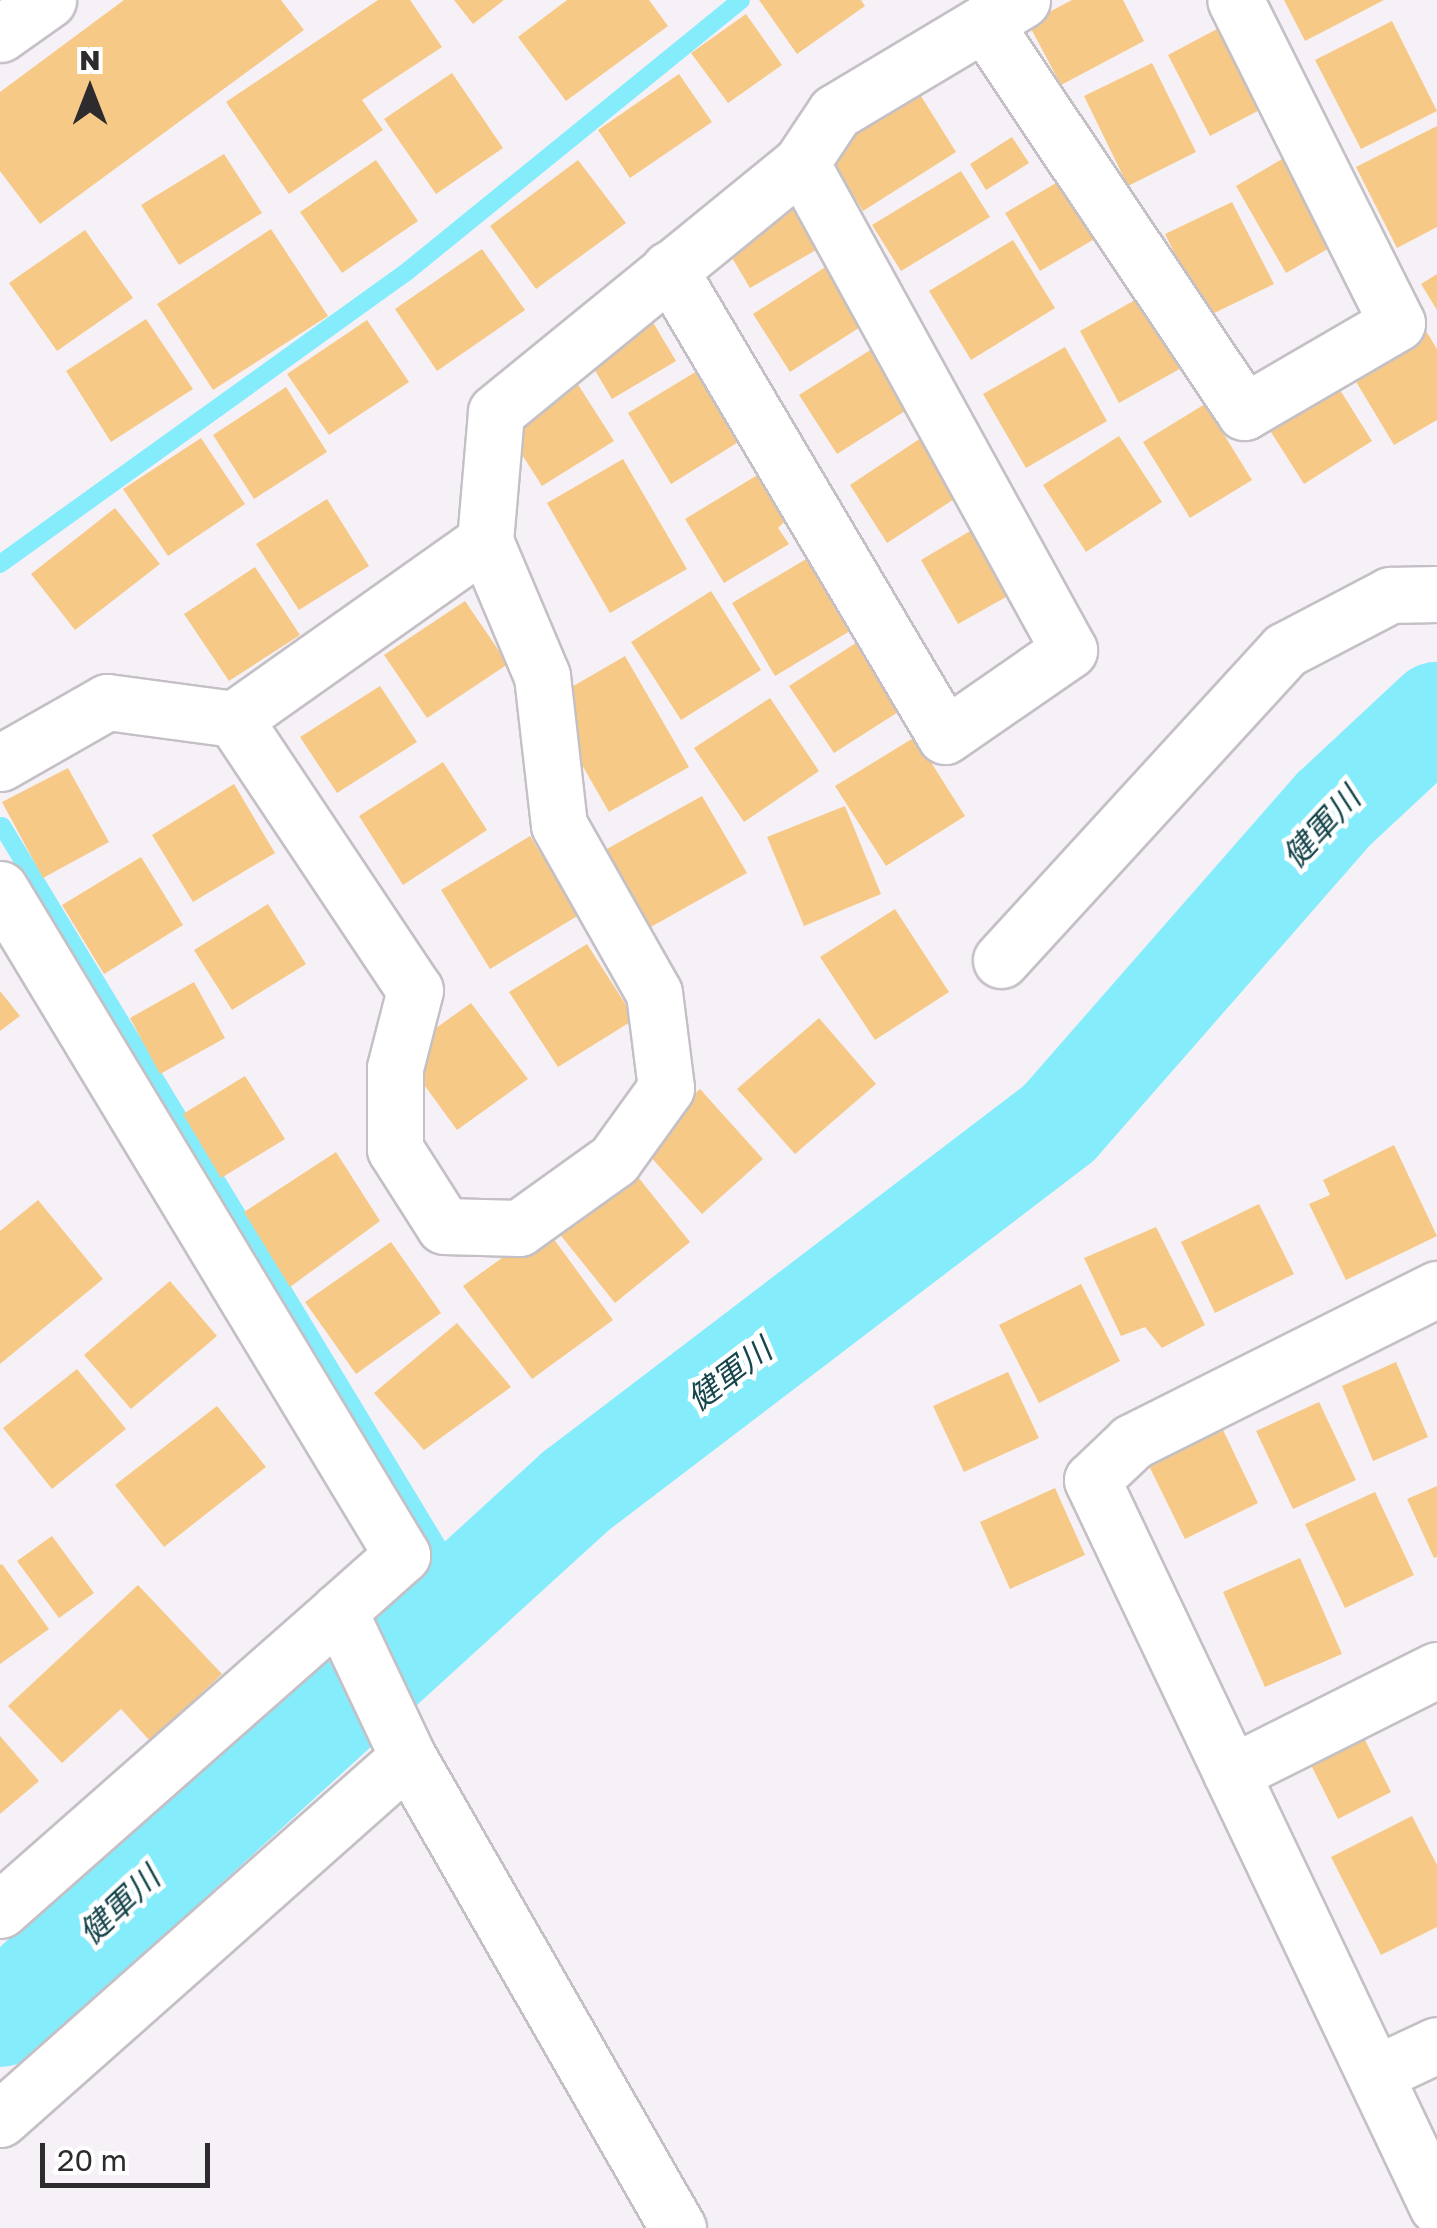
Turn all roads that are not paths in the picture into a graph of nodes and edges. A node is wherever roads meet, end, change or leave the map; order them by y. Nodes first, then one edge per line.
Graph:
1 (48, 0) edge
2 (1236, 0) edge
3 (1003, 11) edge
4 (0, 34) edge
5 (801, 163) junction
6 (669, 269) junction
7 (485, 541) junction
8 (1437, 594) edge
9 (234, 719) junction
10 (0, 764) edge
11 (0, 889) edge
12 (1002, 960) dead end
13 (1437, 1290) edge
14 (339, 1611) junction
15 (1437, 1670) edge
16 (408, 1757) junction
17 (1231, 1773) junction
18 (0, 1910) edge
19 (1437, 2044) edge
20 (1375, 2074) junction
21 (0, 2119) edge
22 (1437, 2206) edge
23 (678, 2228) edge

1 - 4 street
2 - 3 street
3 - 5 street
5 - 6 street
5 - 6 street
6 - 7 street
7 - 9 street
7 - 9 street
8 - 12 street
9 - 10 street
11 - 14 street
13 - 17 street
14 - 16 street
14 - 18 street
15 - 17 street
16 - 21 street
16 - 23 street
17 - 20 street
19 - 20 street
20 - 22 street

